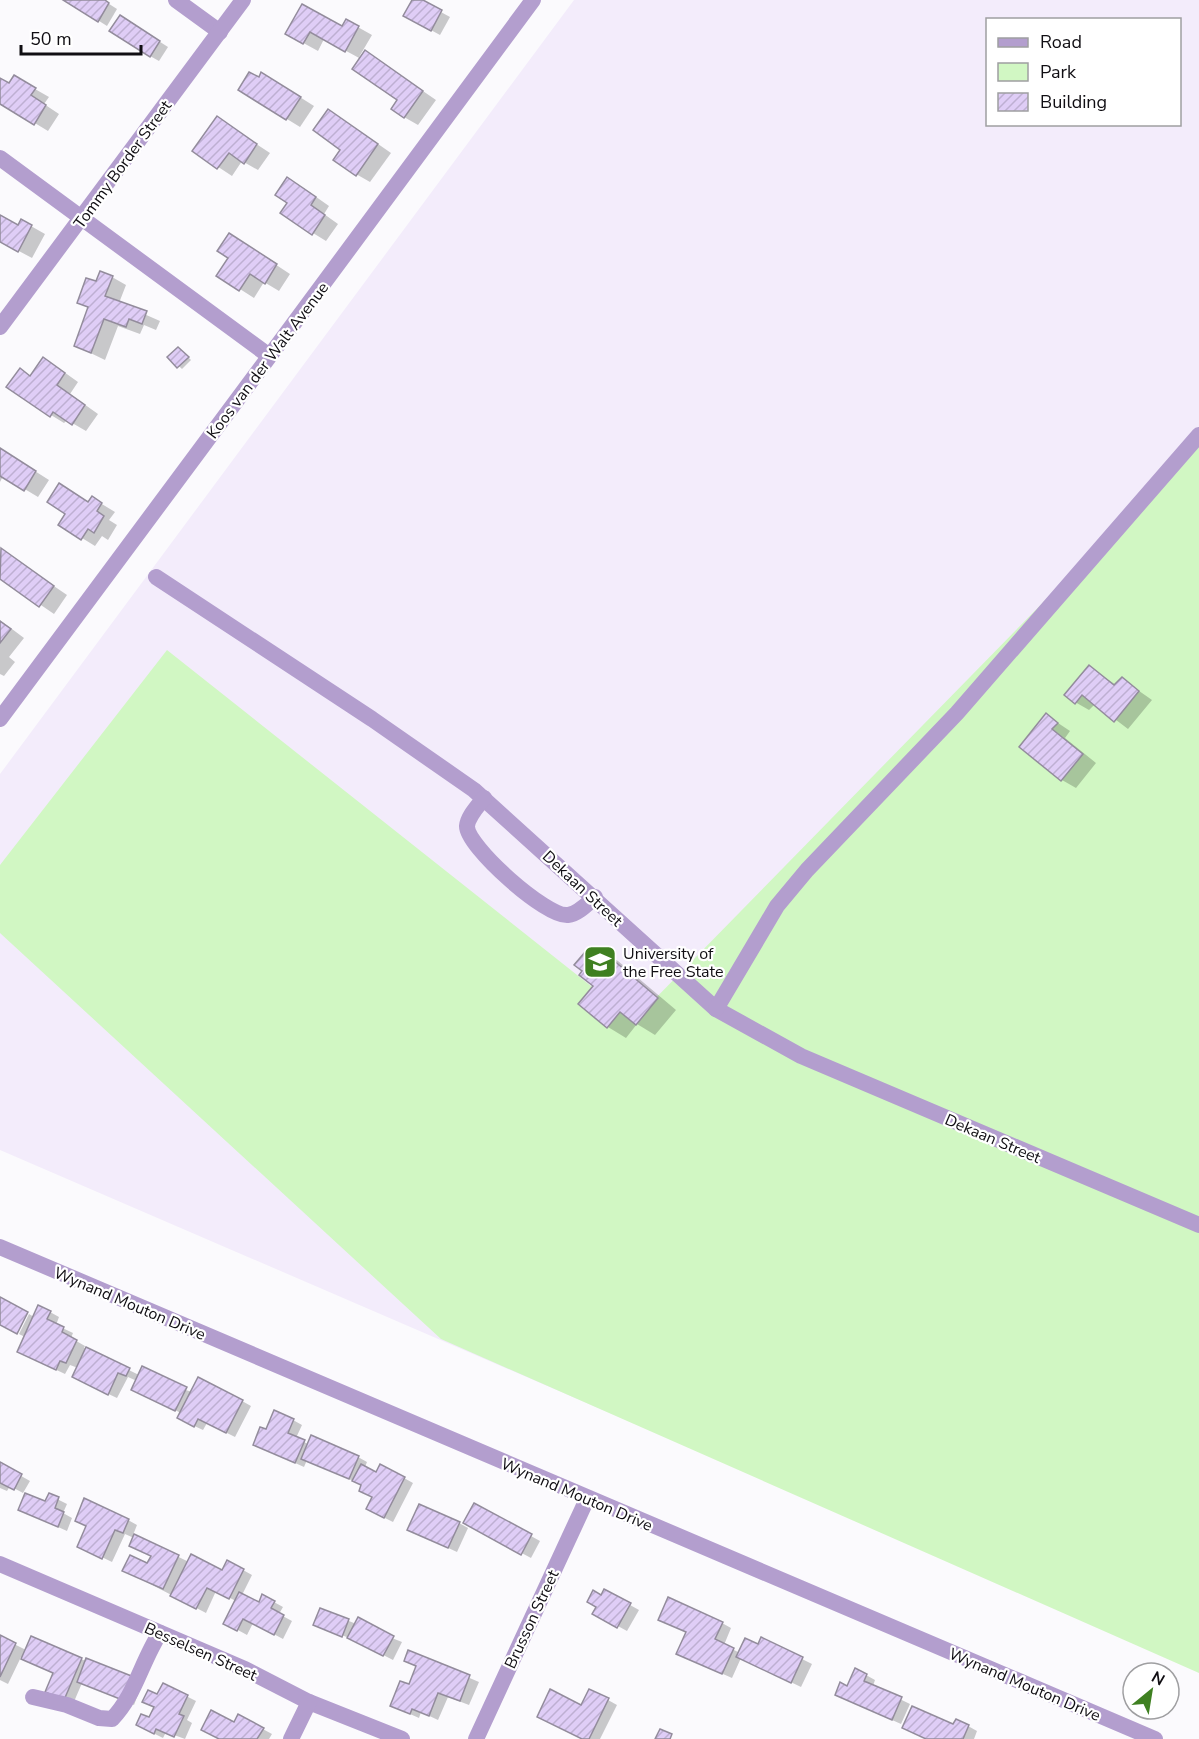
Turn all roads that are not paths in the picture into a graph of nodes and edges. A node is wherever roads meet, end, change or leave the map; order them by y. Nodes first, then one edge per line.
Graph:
1 (177, 0) edge
2 (243, 0) edge
3 (533, 0) edge
4 (219, 32) junction
5 (0, 158) edge
6 (82, 219) junction
7 (0, 327) edge
8 (268, 355) junction
9 (1199, 435) edge
10 (156, 577) dead end
11 (0, 720) edge
12 (484, 798) junction
13 (595, 897) junction
14 (716, 1009) junction
15 (1199, 1225) edge
16 (0, 1246) edge
17 (586, 1499) junction
18 (0, 1564) edge
19 (160, 1633) junction
20 (33, 1697) dead end
21 (309, 1702) junction
22 (291, 1739) edge
23 (402, 1739) edge
24 (476, 1739) edge
25 (1155, 1739) edge

1 - 4 street
2 - 4 street, Tommy Border Street
3 - 8 street, Koos van der Walt Avenue
4 - 6 street, Tommy Border Street
5 - 6 street
6 - 7 street, Tommy Border Street
6 - 8 street
8 - 11 street, Koos van der Walt Avenue
9 - 14 street
10 - 12 street, Dekaan Street
12 - 13 street, Dekaan Street
12 - 13 street
13 - 14 street, Dekaan Street
14 - 15 street, Dekaan Street
16 - 17 street, Wynand Mouton Drive
17 - 24 street, Brusson Street
17 - 25 street, Wynand Mouton Drive
18 - 19 street, Besselsen Street
19 - 20 street
19 - 21 street, Besselsen Street
21 - 22 street
21 - 23 street, Besselsen Street

